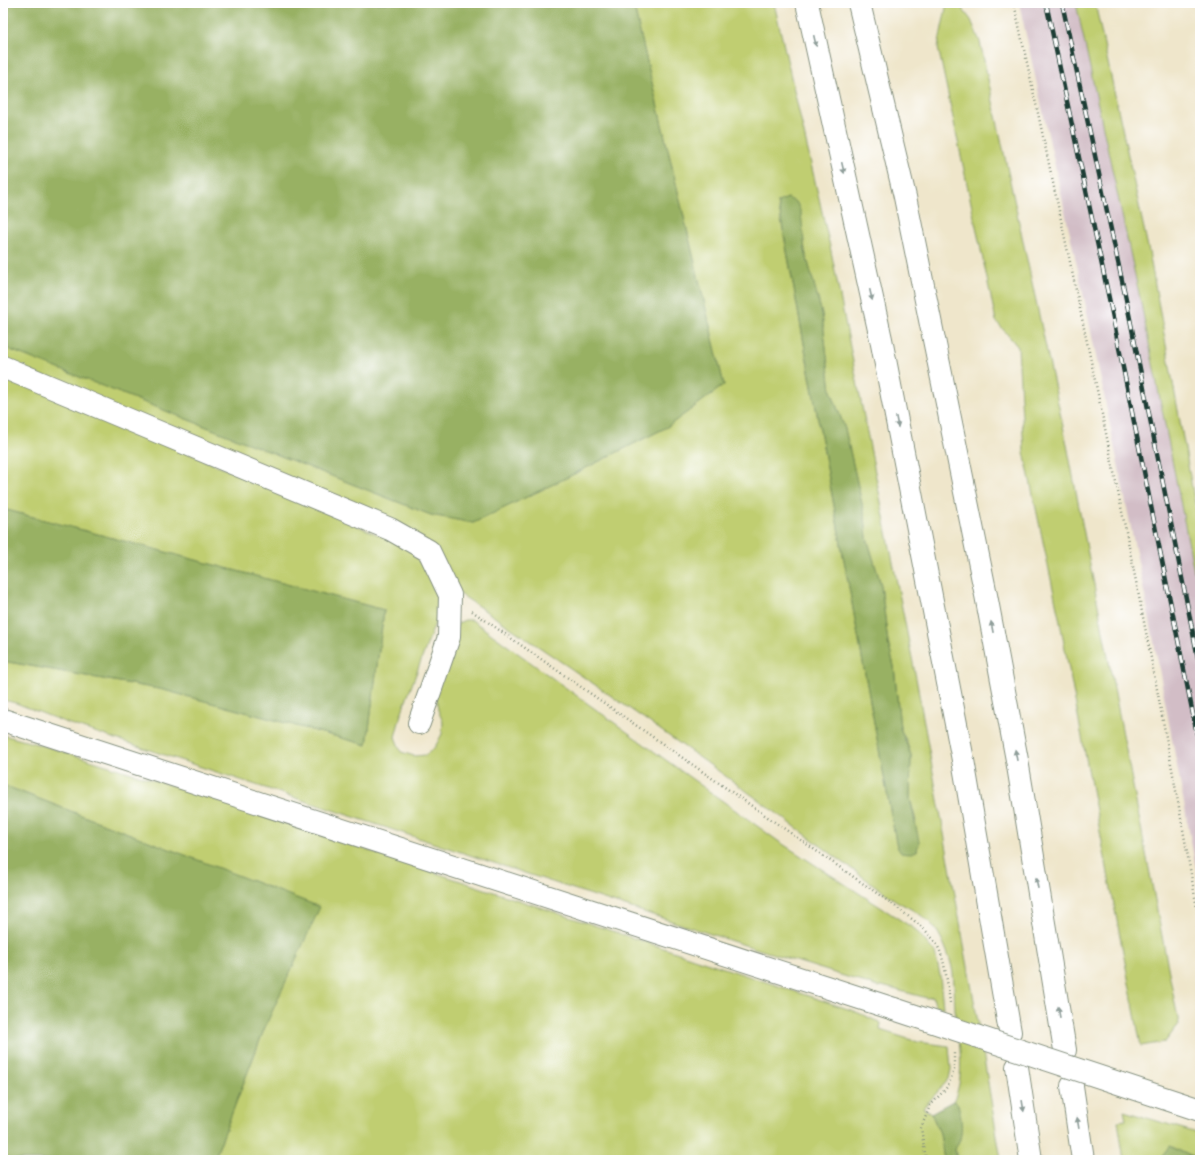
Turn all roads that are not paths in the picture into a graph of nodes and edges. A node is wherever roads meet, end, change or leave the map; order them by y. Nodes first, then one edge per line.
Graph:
1 (806, 3) edge
2 (859, 3) edge
3 (3, 367) edge
4 (3, 720) edge
5 (419, 723) dead end
6 (1010, 1032) dead end
7 (1066, 1050) dead end
8 (1017, 1068) dead end
9 (1072, 1086) dead end
10 (1200, 1110) edge
11 (1031, 1160) edge
12 (1083, 1160) edge

1 -> 6 main road
7 -> 2 main road
3 - 5 main road
4 - 10 main road, bridge
8 -> 11 main road
12 -> 9 main road

